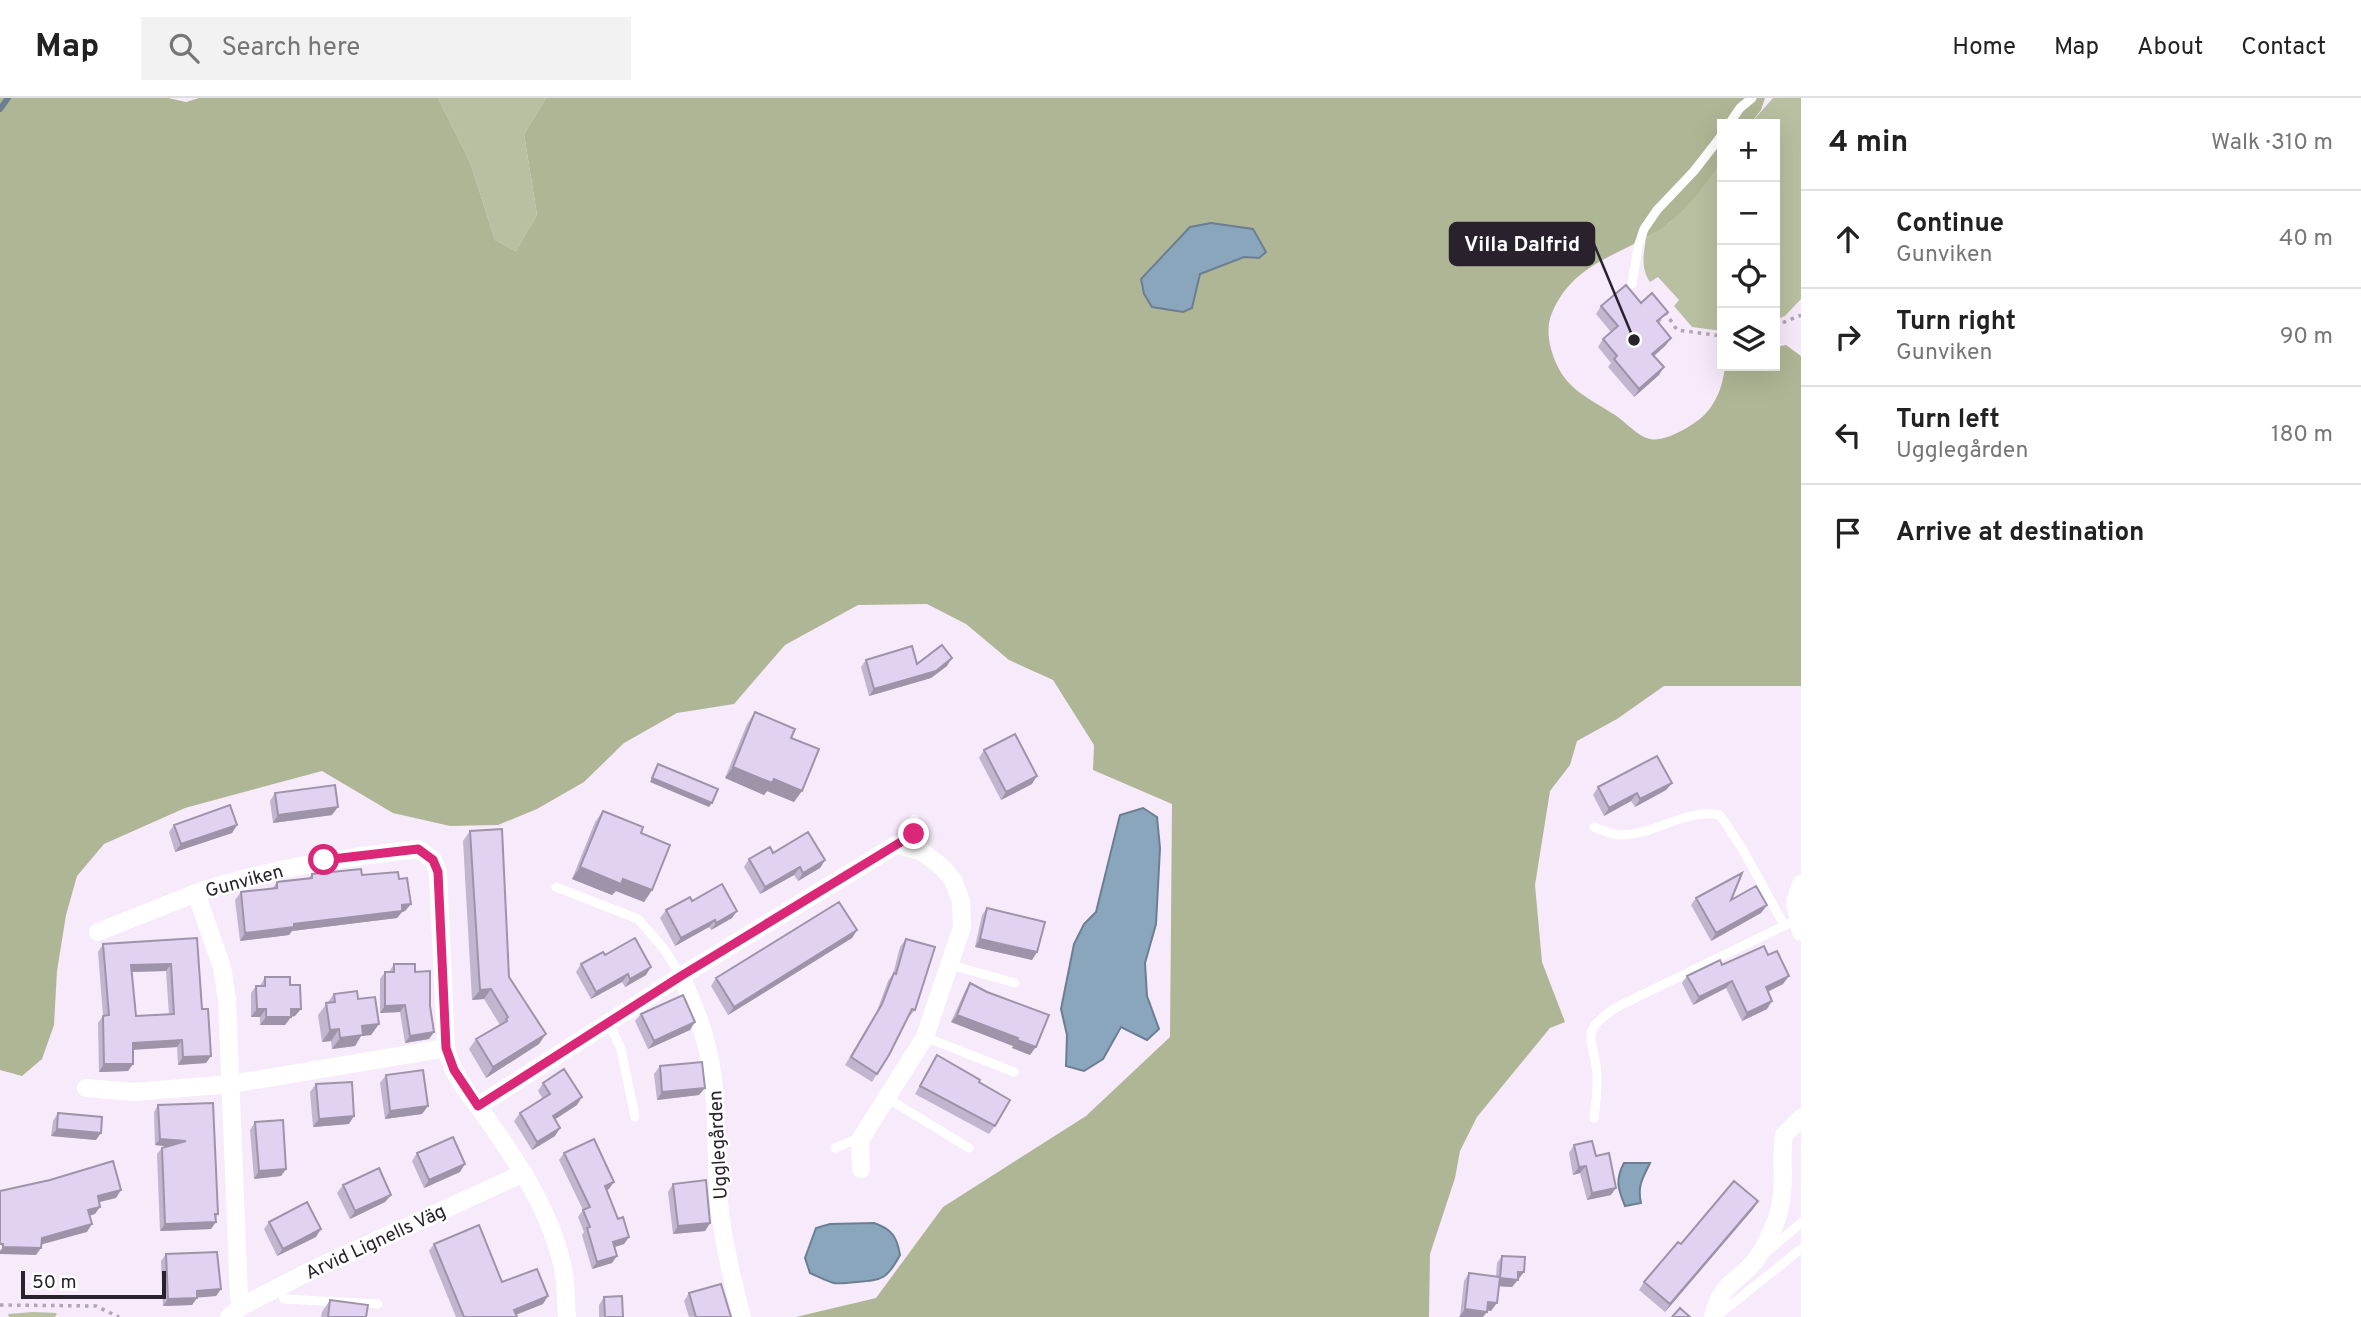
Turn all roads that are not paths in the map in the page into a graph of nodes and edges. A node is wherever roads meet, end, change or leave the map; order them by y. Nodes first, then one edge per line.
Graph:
1 (1752, 98) edge
2 (1733, 119) edge
3 (1717, 142) edge
4 (1632, 284) dead end
5 (914, 819) dead end
6 (1594, 827) dead end
7 (896, 845) junction
8 (1801, 884) edge
9 (556, 887) dead end
10 (196, 893) junction
11 (1794, 925) edge
12 (99, 932) dead end
13 (951, 965) junction
14 (681, 976) junction
15 (1014, 984) dead end
16 (609, 1023) junction
17 (925, 1037) junction
18 (446, 1048) junction
19 (1014, 1072) dead end
20 (232, 1084) junction
21 (86, 1088) dead end
22 (887, 1098) junction
23 (478, 1106) junction
24 (635, 1117) dead end
25 (1594, 1118) dead end
26 (1801, 1118) edge
27 (863, 1137) junction
28 (969, 1148) dead end
29 (835, 1149) dead end
30 (862, 1169) dead end
31 (524, 1173) junction
32 (1801, 1223) edge
33 (1801, 1249) edge
34 (1759, 1256) junction
35 (279, 1286) junction
36 (378, 1304) dead end
37 (236, 1312) edge
38 (568, 1317) edge
39 (742, 1317) edge
40 (1714, 1317) edge

1 - 2 lane
3 - 4 lane
5 - 7 lane
6 - 11 lane
7 - 13 street
7 - 14 street
8 - 11 street
9 - 14 lane, Ugglegården
10 - 12 street, Gunviken
10 - 18 street, Gunviken
10 - 20 street, Gunviken
11 - 25 lane
13 - 15 lane
13 - 17 street
14 - 16 street
14 - 39 street, Ugglegården
16 - 23 street
16 - 24 lane
17 - 19 lane
17 - 22 street
18 - 20 street
18 - 23 street, Gunviken
20 - 21 street
20 - 37 street, Gunviken
22 - 27 street
22 - 28 lane
23 - 31 street
26 - 34 street
27 - 29 lane
27 - 30 street
31 - 35 street, Arvid Lignells Väg
31 - 38 street
32 - 34 lane
33 - 40 lane
34 - 40 street
35 - 36 lane
35 - 37 street, Arvid Lignells Väg

